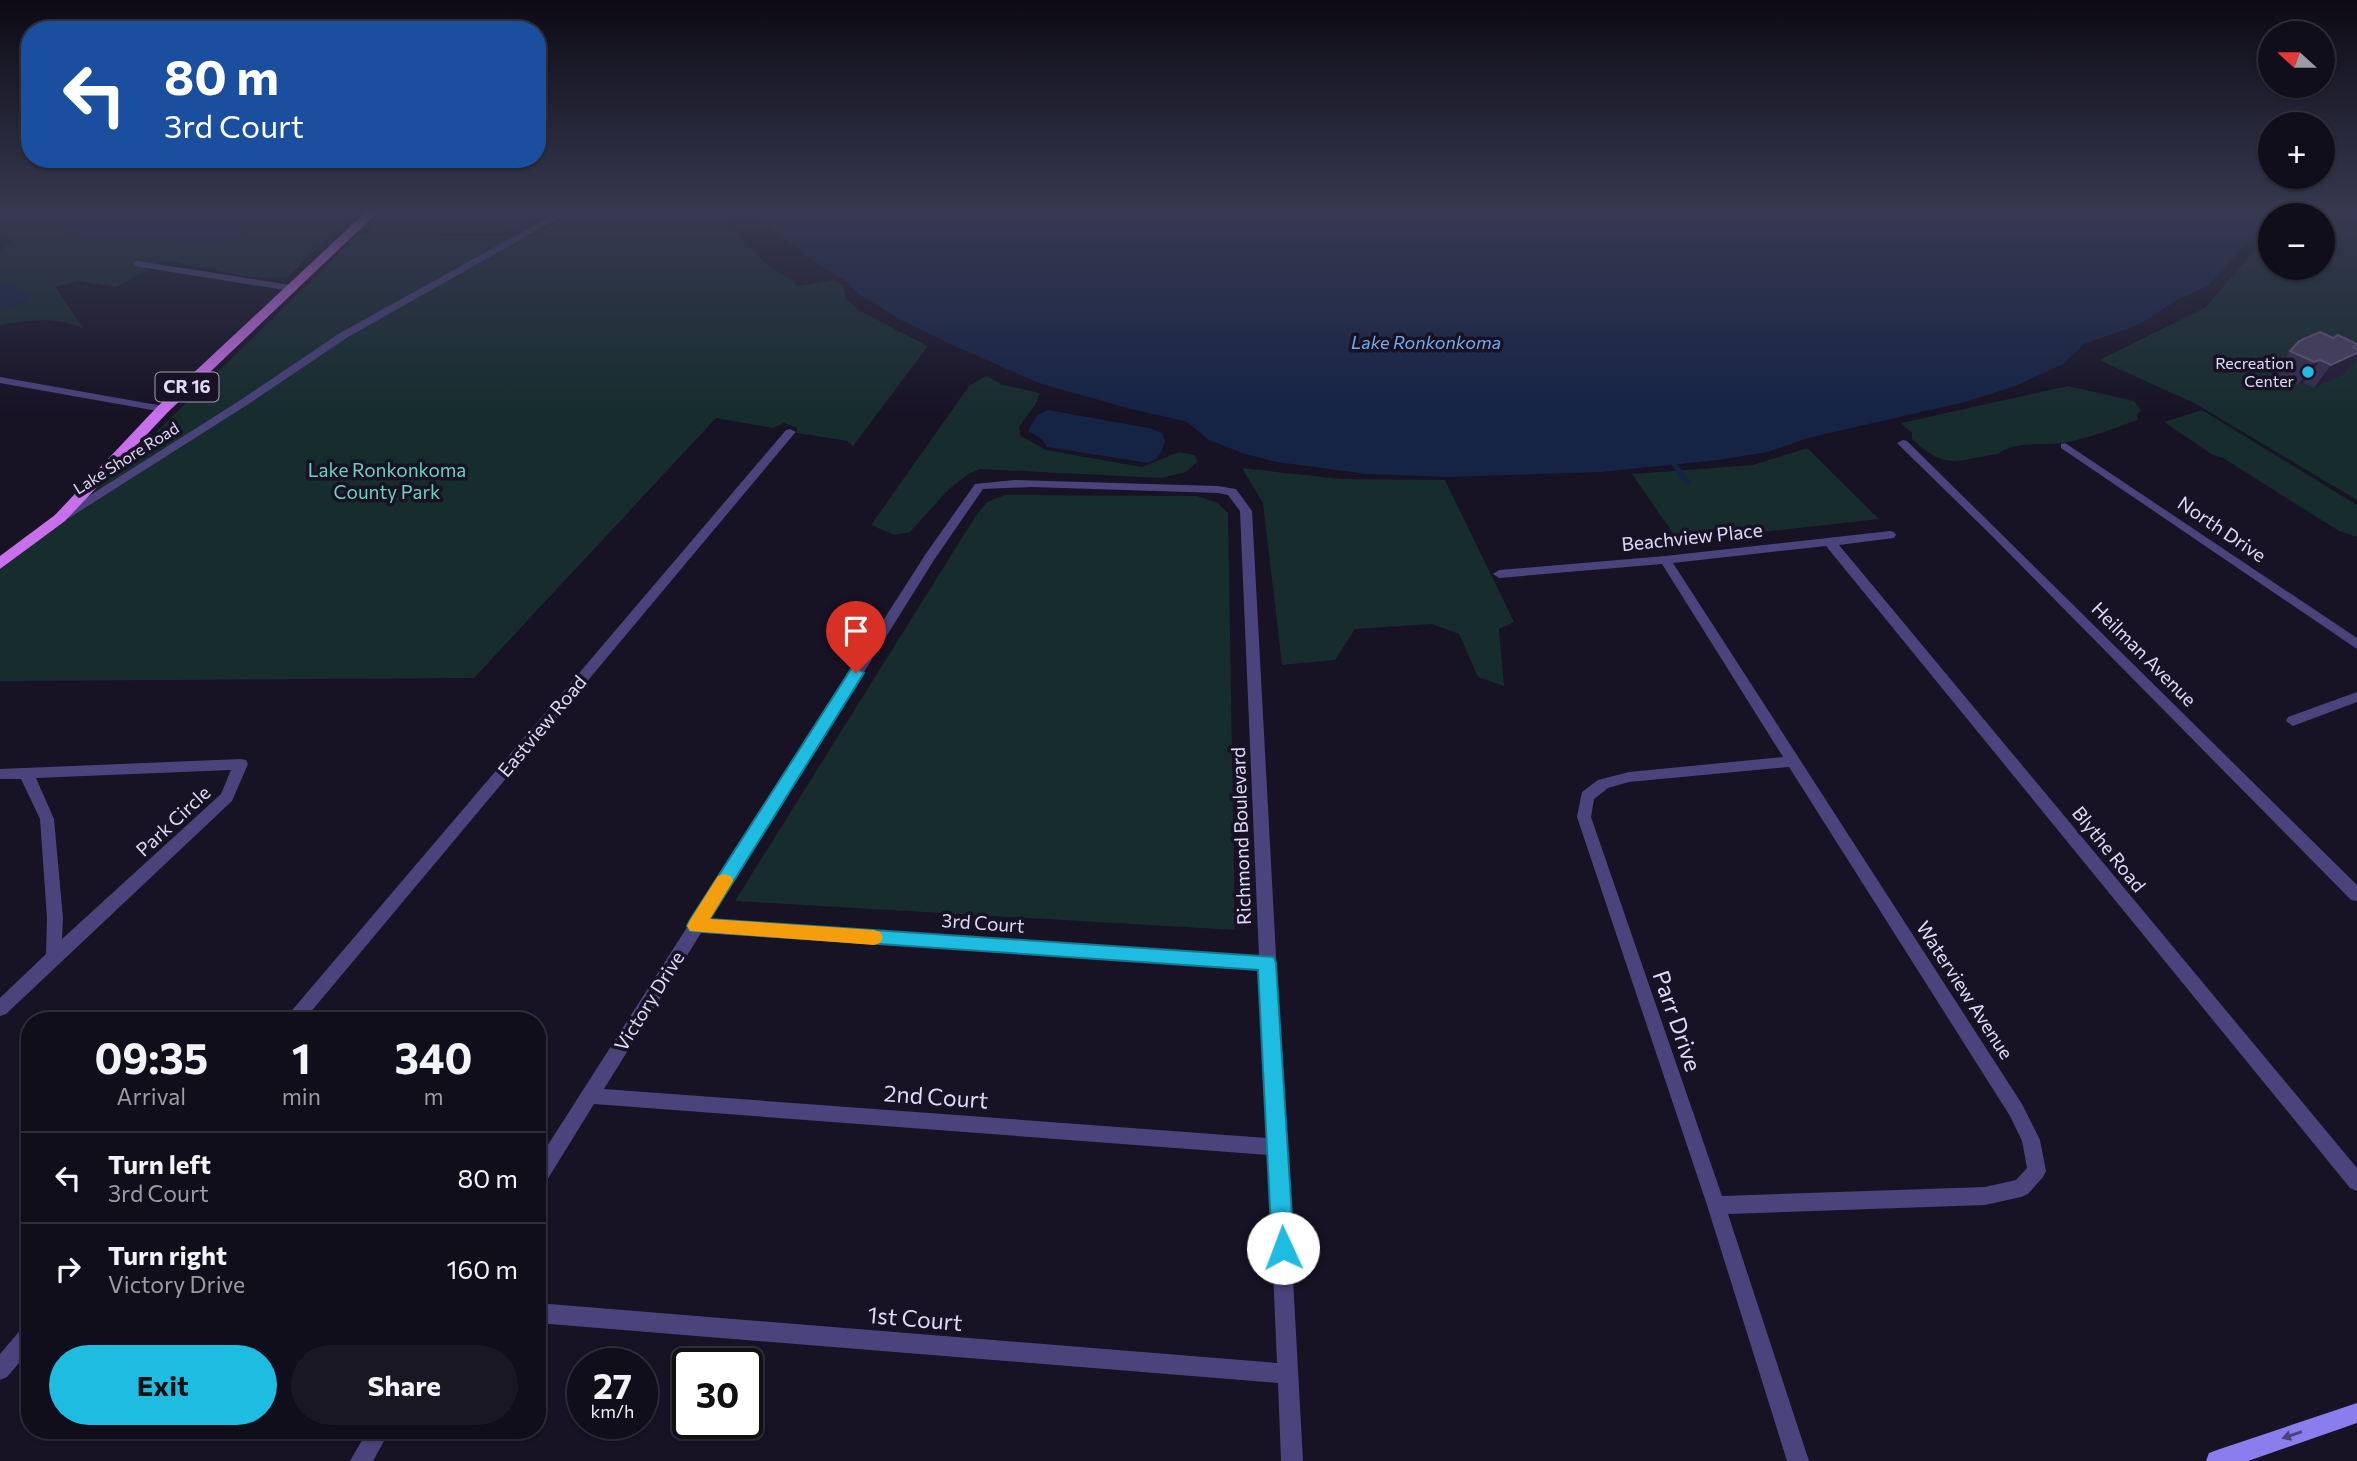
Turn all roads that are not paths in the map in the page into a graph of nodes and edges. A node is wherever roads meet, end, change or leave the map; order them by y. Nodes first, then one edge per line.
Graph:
1 (228, 278) edge
2 (302, 278) edge
3 (446, 278) edge
4 (291, 288) junction
5 (0, 380) edge
6 (163, 409) junction
7 (790, 432) dead end
8 (1903, 443) dead end
9 (2065, 446) dead end
10 (1123, 487) joint
11 (61, 517) junction
12 (1890, 535) dead end
13 (1829, 541) junction
14 (1665, 560) junction
15 (0, 564) edge
16 (1499, 574) dead end
17 (2357, 644) edge
18 (2356, 699) edge
19 (2293, 722) dead end
20 (1793, 761) junction
21 (26, 773) junction
22 (0, 774) edge
23 (2357, 895) edge
24 (696, 926) junction
25 (54, 957) junction
26 (1267, 963) junction
27 (0, 1009) edge
28 (301, 1012) edge
29 (590, 1096) junction
30 (1279, 1147) junction
31 (546, 1165) edge
32 (2357, 1182) edge
33 (1716, 1205) junction
34 (546, 1314) edge
35 (21, 1345) edge
36 (0, 1370) edge
37 (1289, 1374) junction
38 (2357, 1413) edge
39 (374, 1439) edge
40 (361, 1461) edge
41 (1292, 1461) edge
42 (1798, 1461) edge
43 (2217, 1461) edge

1 - 4 street
2 - 4 main road, CR 16
3 - 11 street, Lake Shore Road
4 - 6 main road, CR 16
5 - 6 street
6 - 11 main road, CR 16
7 - 28 street, Eastview Road
8 - 23 street, Heilman Avenue
9 - 17 street, North Drive
10 - 24 street, Victory Drive
10 - 26 street, Richmond Boulevard
11 - 15 main road, CR 16
12 - 13 street, Beachview Place
13 - 14 street, Beachview Place
13 - 32 street, Blythe Road
14 - 16 street, Beachview Place
14 - 20 street, Waterview Avenue
18 - 19 street
20 - 33 street, Parr Drive
20 - 33 street, Waterview Avenue
21 - 22 street, Park Circle
21 - 25 street
21 - 25 street, Park Circle
24 - 26 street, 3rd Court
24 - 29 street, Victory Drive
25 - 27 street, Park Circle
26 - 30 street, Richmond Boulevard
29 - 30 street, 2nd Court
29 - 31 street, Victory Drive
30 - 37 street, Richmond Boulevard
33 - 42 street, Parr Drive
34 - 37 street, 1st Court
35 - 36 street
37 - 41 street, Richmond Boulevard
38 -> 43 main road
39 - 40 street

